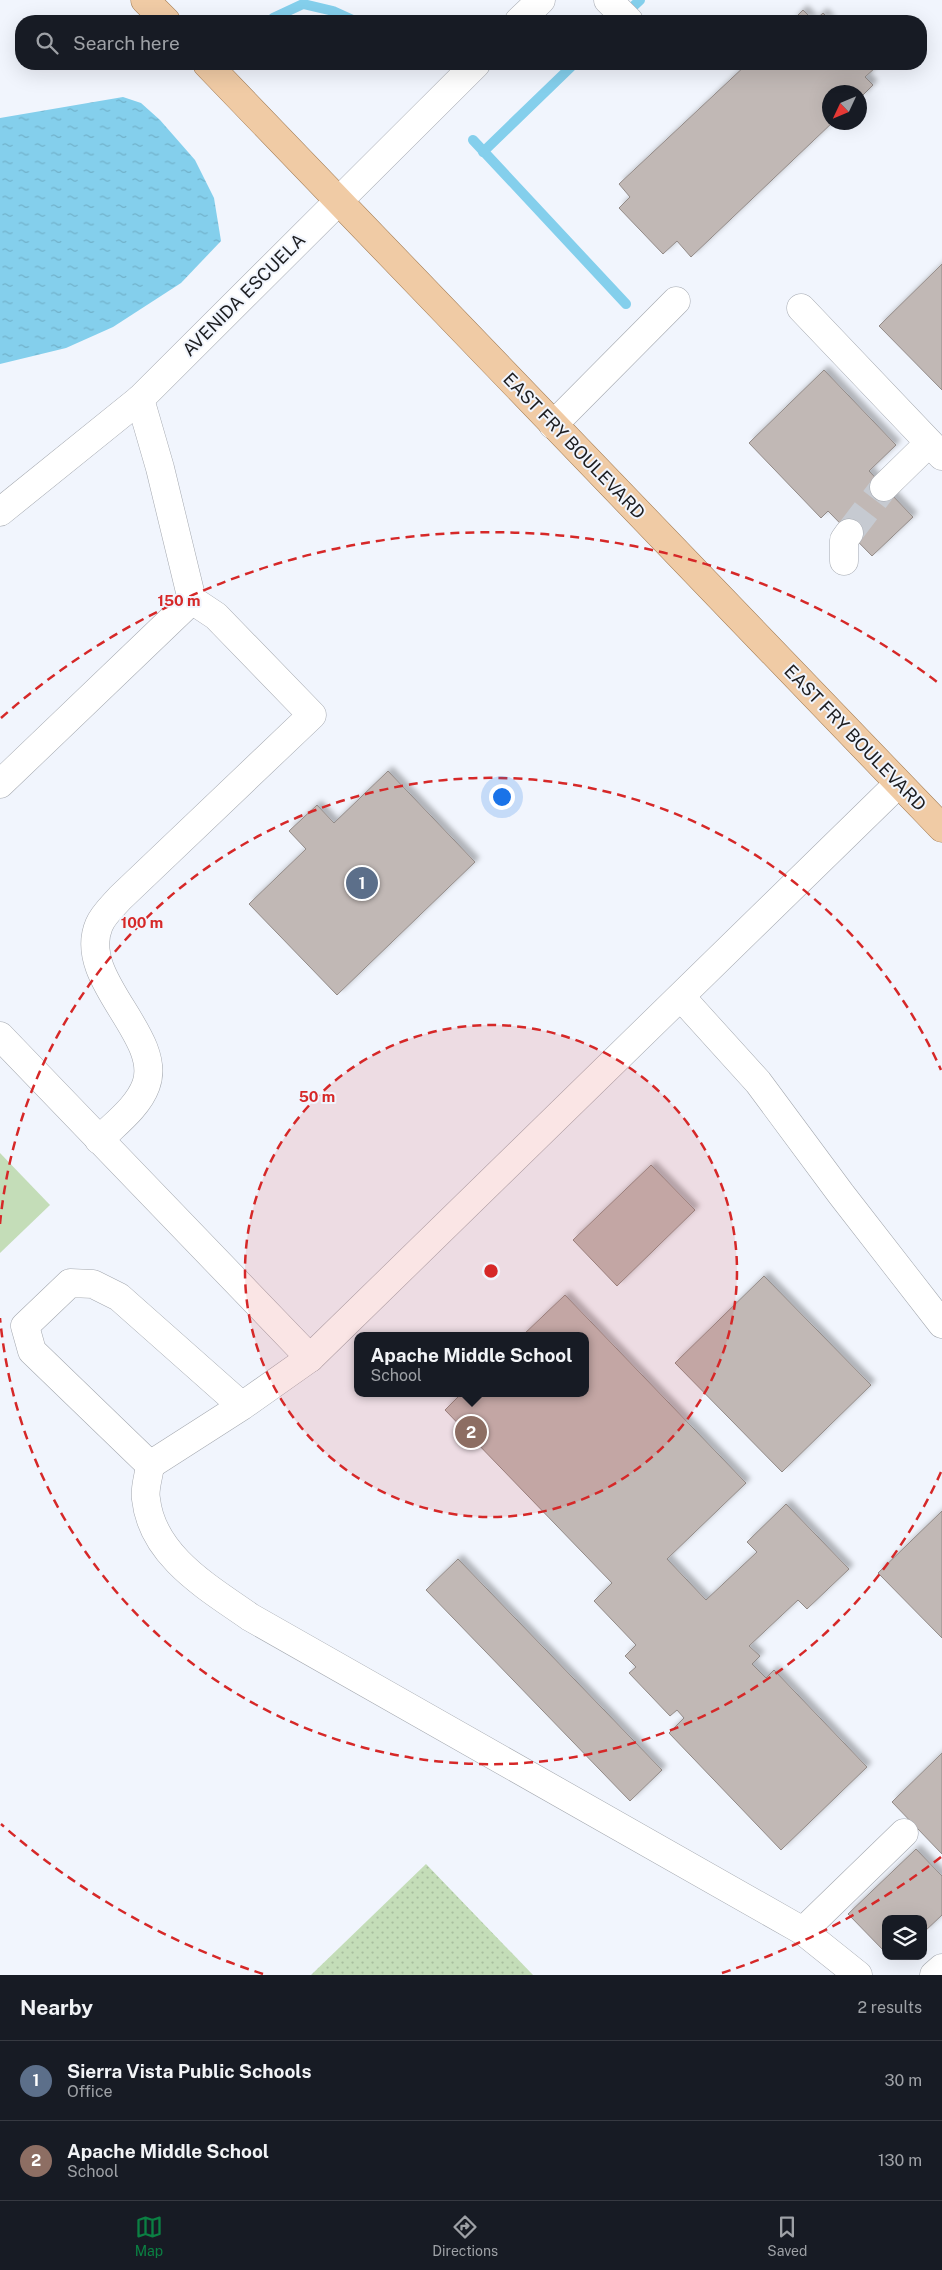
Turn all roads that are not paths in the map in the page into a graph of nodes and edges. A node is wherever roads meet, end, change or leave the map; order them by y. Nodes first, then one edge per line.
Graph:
1 (145, 0) edge
2 (541, 0) edge
3 (608, 0) edge
4 (160, 15) edge
5 (526, 15) edge
6 (623, 15) edge
7 (213, 70) edge
8 (470, 70) edge
9 (338, 200) junction
10 (676, 301) dead end
11 (801, 308) dead end
12 (140, 399) junction
13 (553, 425) junction
14 (936, 449) edge
15 (884, 487) tunnel mouth
16 (0, 512) edge
17 (850, 533) tunnel mouth
18 (844, 561) dead end
19 (192, 600) junction
20 (0, 784) edge
21 (898, 784) junction
22 (942, 828) edge
23 (681, 996) junction
24 (0, 1036) edge
25 (100, 1140) junction
26 (942, 1324) edge
27 (310, 1358) junction
28 (242, 1406) junction
29 (150, 1465) junction
30 (904, 1832) dead end
31 (804, 1931) junction
32 (942, 1968) edge
33 (858, 1975) edge
34 (934, 1975) edge

1 - 4 main road
2 - 5 street
3 - 6 street
7 - 9 main road, EAST FRY BOULEVARD
8 - 9 street, AVENIDA ESCUELA
9 - 12 street, AVENIDA ESCUELA
9 - 13 main road, EAST FRY BOULEVARD
10 - 13 street
11 - 14 street
12 - 16 street, AVENIDA ESCUELA
12 - 19 street
13 - 21 main road, EAST FRY BOULEVARD
14 - 15 street
17 - 18 street
19 - 20 street
19 - 25 street
21 - 22 main road, EAST FRY BOULEVARD
21 - 23 street
23 - 26 street
23 - 27 street
24 - 25 street
25 - 27 street
27 - 28 street
28 - 29 street
28 - 29 street
29 - 31 street
30 - 31 street
31 - 33 street
32 - 34 street

